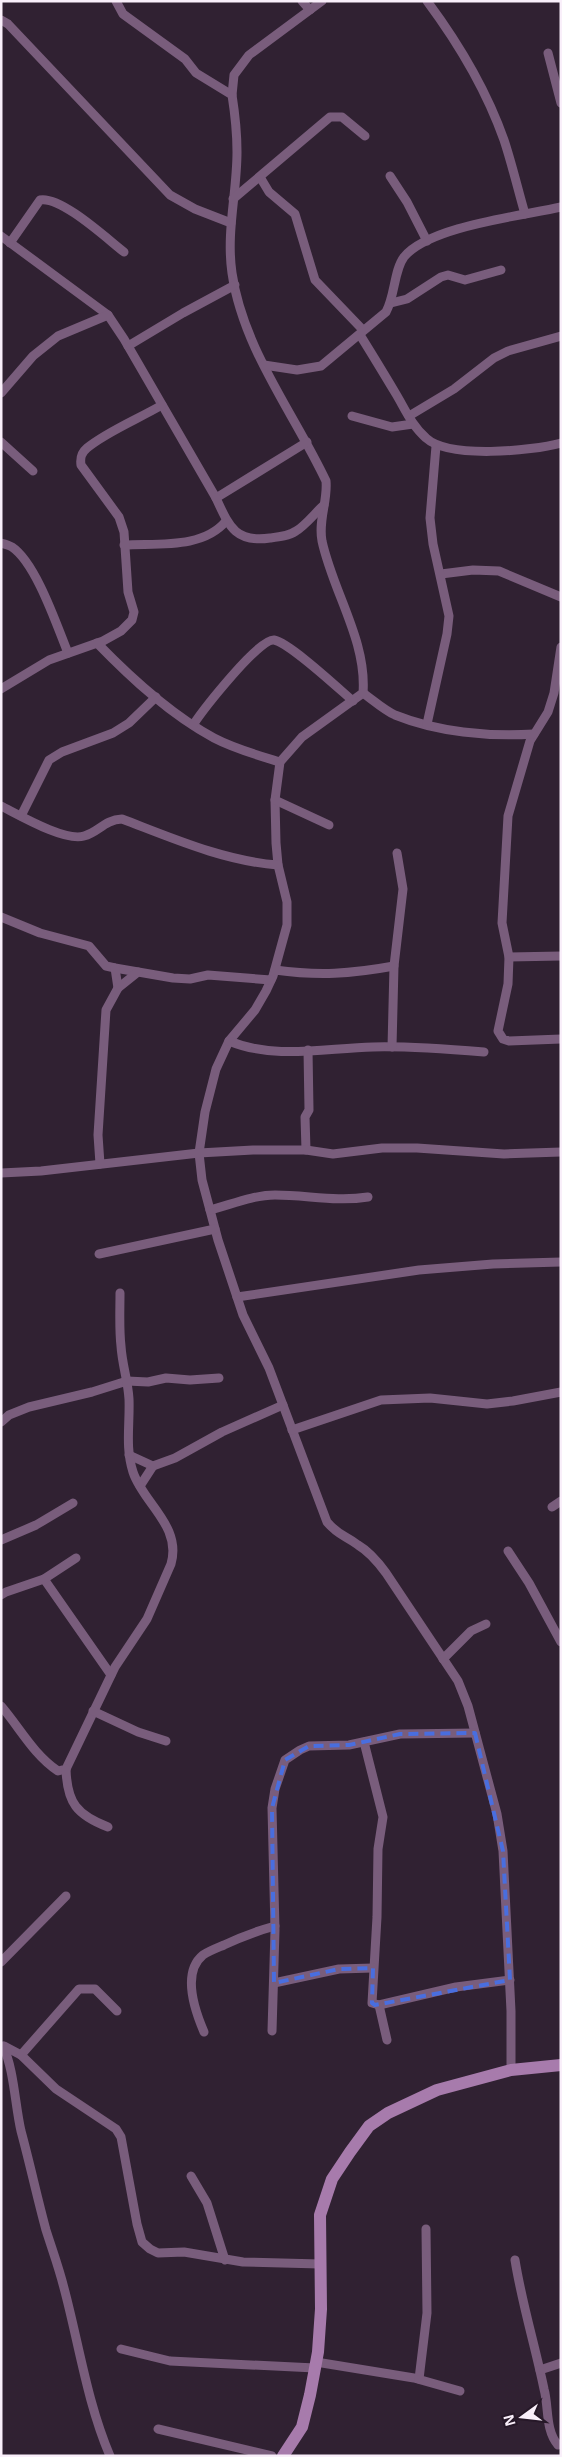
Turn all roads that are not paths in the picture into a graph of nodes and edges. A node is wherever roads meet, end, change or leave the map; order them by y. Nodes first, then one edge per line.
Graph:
1 (116, 1) edge
2 (302, 1) edge
3 (322, 1) edge
4 (427, 1) edge
5 (310, 10) junction
6 (1, 20) edge
7 (548, 53) dead end
8 (232, 95) junction
9 (561, 103) edge
10 (365, 136) dead end
11 (390, 176) dead end
12 (260, 177) junction
13 (233, 199) junction
14 (561, 208) edge
15 (525, 214) junction
16 (231, 223) junction
17 (1, 236) edge
18 (427, 241) junction
19 (10, 243) junction
20 (124, 252) dead end
21 (501, 270) dead end
22 (235, 285) junction
23 (391, 303) junction
24 (108, 315) junction
25 (361, 333) junction
26 (561, 336) edge
27 (128, 346) junction
28 (264, 365) junction
29 (1, 392) edge
30 (162, 405) junction
31 (352, 416) dead end
32 (411, 420) junction
33 (1, 442) edge
34 (307, 442) junction
35 (561, 443) edge
36 (436, 446) junction
37 (33, 471) dead end
38 (216, 498) junction
39 (324, 505) junction
40 (226, 521) junction
41 (1, 543) edge
42 (124, 545) junction
43 (441, 574) junction
44 (561, 597) edge
45 (97, 644) junction
46 (561, 647) edge
47 (68, 653) junction
48 (1, 689) edge
49 (363, 693) junction
50 (156, 697) junction
51 (557, 697) edge
52 (353, 701) junction
53 (193, 724) junction
54 (427, 724) junction
55 (534, 734) junction
56 (280, 762) junction
57 (275, 800) junction
58 (1, 806) edge
59 (21, 816) junction
60 (329, 825) dead end
61 (397, 853) dead end
62 (278, 865) junction
63 (1, 916) edge
64 (561, 956) edge
65 (509, 957) junction
66 (394, 966) junction
67 (115, 968) junction
68 (275, 970) junction
69 (138, 972) junction
70 (271, 980) junction
71 (118, 988) junction
72 (561, 1039) edge
73 (229, 1041) junction
74 (392, 1047) junction
75 (308, 1050) junction
76 (484, 1052) dead end
77 (306, 1150) junction
78 (561, 1152) edge
79 (198, 1153) junction
80 (100, 1164) junction
81 (1, 1173) edge
82 (368, 1197) dead end
83 (210, 1210) junction
84 (215, 1229) junction
85 (99, 1254) dead end
86 (561, 1262) edge
87 (120, 1293) dead end
88 (237, 1297) junction
89 (219, 1378) dead end
90 (127, 1381) junction
91 (561, 1392) edge
92 (283, 1405) junction
93 (1, 1422) edge
94 (292, 1430) junction
95 (129, 1454) junction
96 (153, 1466) junction
97 (140, 1486) junction
98 (561, 1501) edge
99 (73, 1504) dead end
100 (552, 1507) dead end
101 (1, 1540) edge
102 (508, 1551) dead end
103 (76, 1558) dead end
104 (44, 1579) junction
105 (1, 1595) edge
106 (486, 1624) dead end
107 (561, 1642) edge
108 (443, 1659) junction
109 (111, 1675) junction
110 (1, 1706) edge
111 (93, 1711) junction
112 (475, 1733) junction
113 (166, 1741) dead end
114 (364, 1742) junction
115 (66, 1770) junction
116 (108, 1827) dead end
117 (66, 1896) dead end
118 (275, 1926) junction
119 (1, 1962) edge
120 (373, 1968) junction
121 (510, 1980) junction
122 (274, 1983) junction
123 (379, 2005) junction
124 (117, 2011) dead end
125 (272, 2031) dead end
126 (204, 2032) dead end
127 (387, 2040) dead end
128 (2, 2045) edge
129 (21, 2055) junction
130 (561, 2065) edge
131 (512, 2070) junction
132 (191, 2176) dead end
133 (426, 2229) dead end
134 (225, 2260) junction
135 (515, 2260) dead end
136 (320, 2264) junction
137 (121, 2349) dead end
138 (561, 2363) edge
139 (315, 2365) junction
140 (540, 2370) junction
141 (419, 2379) junction
142 (460, 2391) dead end
143 (158, 2429) dead end
144 (561, 2444) edge
145 (110, 2456) edge
146 (272, 2456) edge
147 (283, 2456) edge

1 - 8 street
2 - 5 street
3 - 5 street
4 - 15 street
5 - 8 street
6 - 16 street
7 - 9 street
8 - 13 street
10 - 12 street
11 - 18 street
12 - 13 street
12 - 25 street
13 - 16 street
14 - 15 street
15 - 18 street
16 - 22 street
17 - 19 street
18 - 23 street
19 - 20 street
19 - 24 street
21 - 23 street
22 - 27 street
22 - 28 street
23 - 25 street
24 - 27 street
24 - 29 street
25 - 28 street
25 - 32 street
26 - 32 street
27 - 30 street
28 - 34 street
30 - 38 street
30 - 42 street
31 - 32 street
32 - 36 street
33 - 37 street
34 - 38 street
34 - 39 street
35 - 36 street
36 - 43 street
38 - 40 street
39 - 40 street
39 - 49 street
40 - 42 street
41 - 47 street
42 - 45 street
43 - 44 street
43 - 54 street
45 - 47 street
45 - 50 street
46 - 51 street
47 - 48 street
49 - 52 street
49 - 54 street
50 - 53 street
50 - 59 street
51 - 55 street
52 - 53 street
52 - 56 street
53 - 56 street
54 - 55 street
55 - 65 street
56 - 57 street
57 - 60 street
57 - 62 street
58 - 59 street
59 - 62 street
61 - 66 street
62 - 68 street
63 - 67 street
64 - 65 street
65 - 72 street
66 - 68 street
66 - 74 street
67 - 69 street
67 - 71 street
68 - 70 street
69 - 70 street
69 - 71 street
70 - 73 street
71 - 80 street
73 - 75 street
73 - 79 street
74 - 75 street
74 - 76 street
75 - 77 street
77 - 78 street
77 - 79 street
79 - 80 street
79 - 83 street
80 - 81 street
82 - 83 street
83 - 84 street
84 - 85 street
84 - 88 street
86 - 88 street
87 - 90 street
88 - 92 street
89 - 90 street
90 - 93 street
90 - 95 street
91 - 94 street
92 - 94 street
92 - 96 street
94 - 108 street
95 - 96 street
95 - 97 street
96 - 97 street
97 - 109 street
98 - 100 street
99 - 101 street
102 - 107 street
103 - 104 street
104 - 105 street
104 - 109 street
106 - 108 street
108 - 112 street
109 - 111 street
110 - 115 street
111 - 113 street
111 - 115 street
112 - 114 street
112 - 121 street
114 - 118 street
114 - 120 street
115 - 116 street
117 - 119 street
118 - 122 street
118 - 126 street
120 - 122 street
120 - 123 street
121 - 123 street
121 - 131 street
122 - 125 street
123 - 127 street
124 - 129 street
128 - 129 street
128 - 145 street
129 - 134 street
130 - 131 street
131 - 136 street
132 - 134 street
133 - 141 street
134 - 136 street
135 - 140 street
136 - 139 street
137 - 139 street
138 - 140 street
139 - 141 street
139 - 147 street
140 - 144 street
141 - 142 street
143 - 146 street

